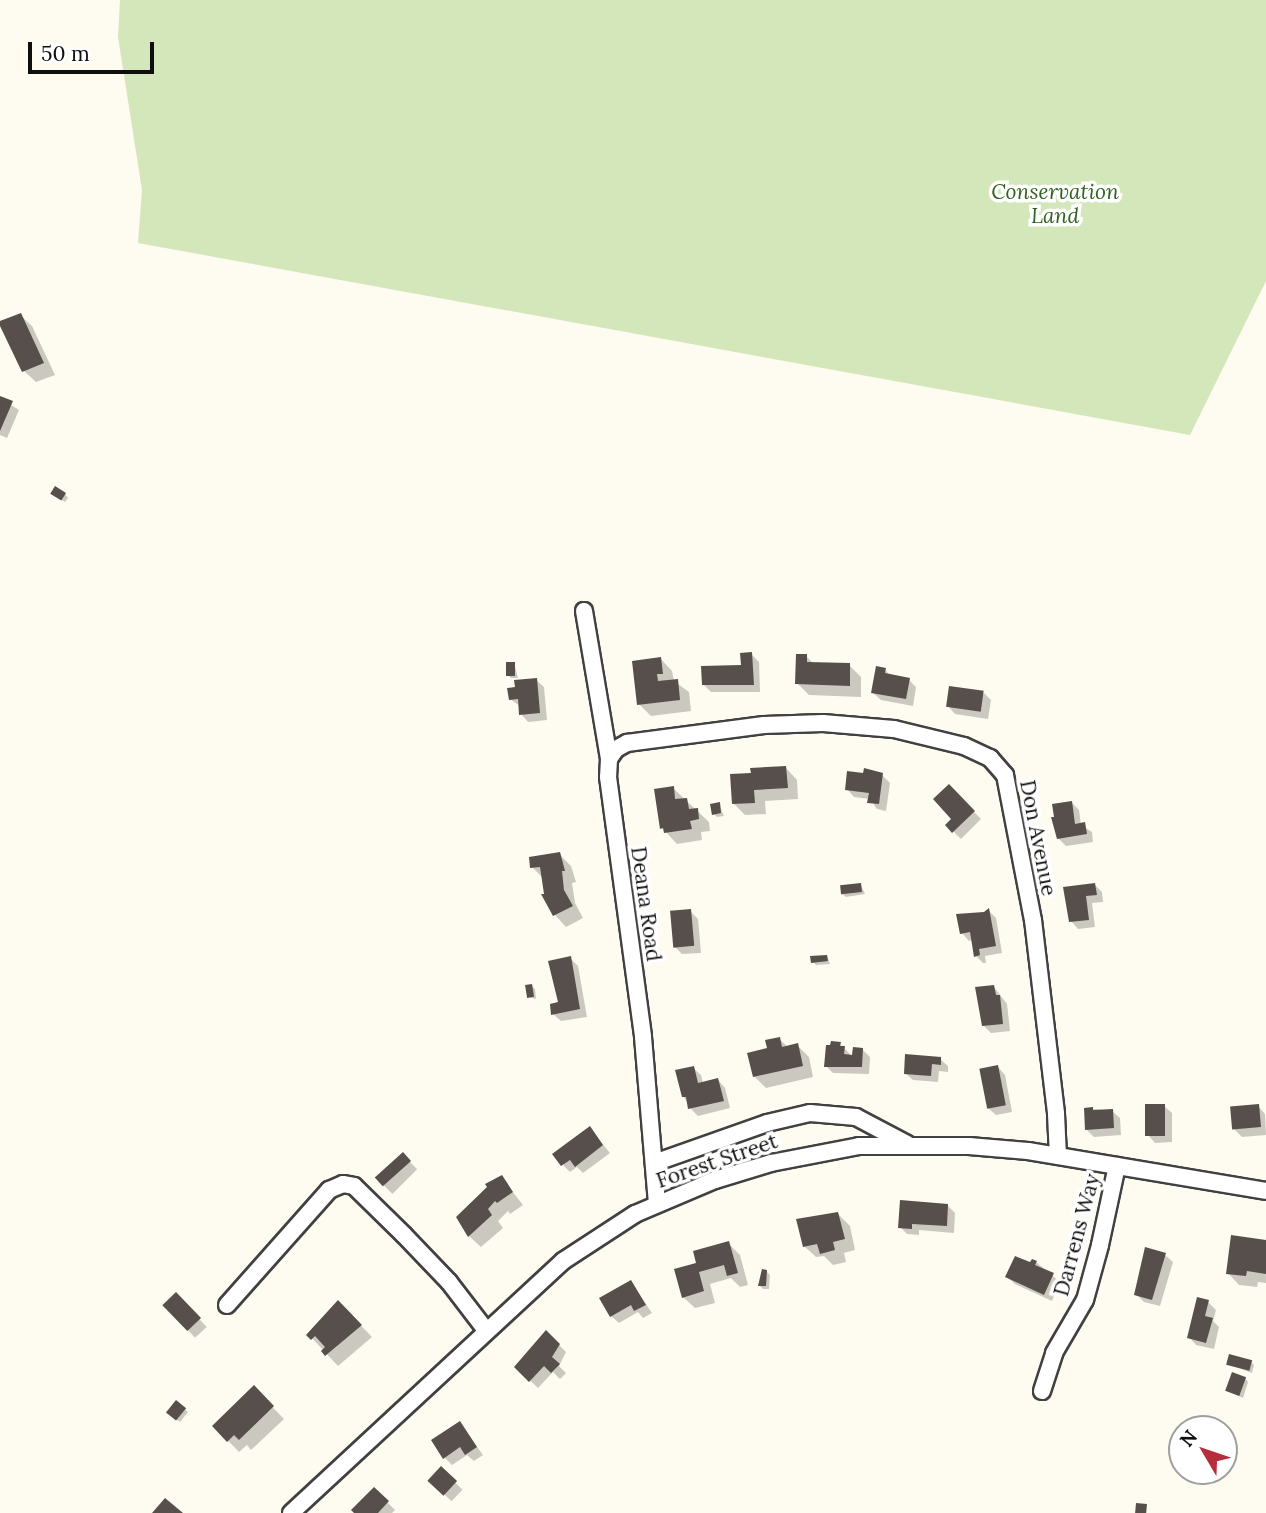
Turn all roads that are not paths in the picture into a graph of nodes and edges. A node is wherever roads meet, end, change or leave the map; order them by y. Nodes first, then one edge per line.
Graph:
1 (584, 611) dead end
2 (609, 759) junction
3 (907, 1144) junction
4 (1058, 1156) junction
5 (654, 1163) junction
6 (1116, 1166) junction
7 (1266, 1191) edge
8 (657, 1203) junction
9 (227, 1305) dead end
10 (485, 1329) junction
11 (1042, 1391) dead end
12 (291, 1513) edge

1 - 2 street, Deana Road
2 - 4 street, Don Avenue
2 - 5 street, Deana Road
3 - 4 street, Forest Street
3 - 5 street
3 - 8 street, Forest Street
4 - 6 street, Forest Street
5 - 8 street, Deana Road
6 - 7 street, Forest Street
6 - 11 street, Darrens Way
8 - 10 street, Forest Street
9 - 10 street
10 - 12 street, Forest Street

